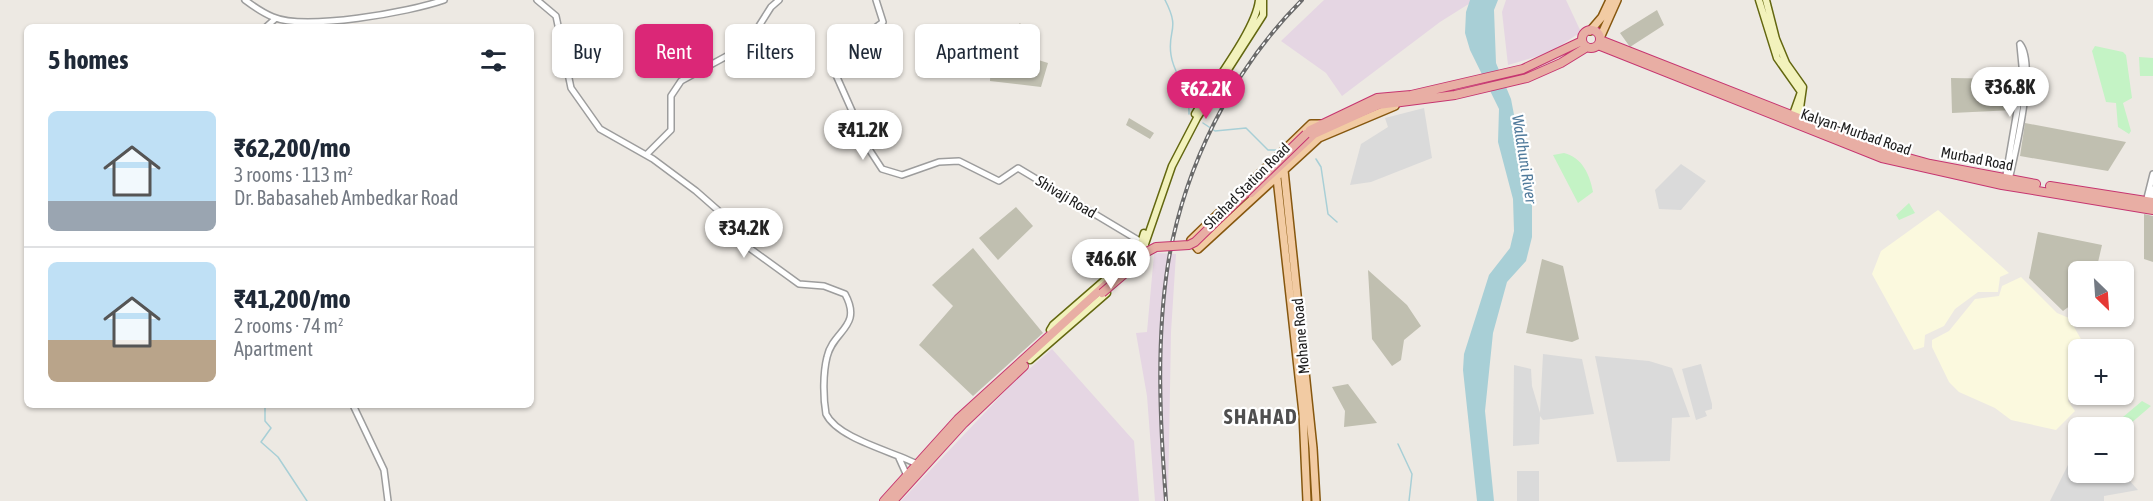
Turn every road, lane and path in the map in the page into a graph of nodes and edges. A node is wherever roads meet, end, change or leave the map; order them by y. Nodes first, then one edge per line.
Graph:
1 (245, 0) edge
2 (444, 0) edge
3 (537, 0) edge
4 (779, 0) edge
5 (876, 0) edge
6 (1261, 0) edge
7 (1610, 0) edge
8 (1617, 0) edge
9 (1759, 0) edge
10 (1766, 0) edge
11 (275, 18) junction
12 (269, 24) edge
13 (1590, 31) junction
14 (1599, 41) junction
15 (1585, 44) junction
16 (1790, 72) junction
17 (1461, 89) junction
18 (1396, 99) junction
19 (1795, 120) junction
20 (1321, 124) junction
21 (1312, 132) junction
22 (646, 155) junction
23 (1284, 170) junction
24 (2153, 174) edge
25 (1277, 178) junction
26 (2007, 183) junction
27 (2153, 189) edge
28 (2149, 205) edge
29 (1143, 242) junction
30 (1064, 325) junction
31 (1052, 334) junction
32 (1030, 360) junction
33 (995, 390) junction
34 (354, 408) edge
35 (899, 458) junction
36 (920, 466) junction
37 (909, 479) junction
38 (388, 501) edge
39 (884, 501) edge
40 (893, 501) edge
41 (1307, 501) edge
42 (1316, 501) edge

1 - 11 street
2 - 11 street
3 - 22 street
4 - 22 street
5 - 29 street, Shivaji Road
6 - 29 main road
7 - 13 main road
8 - 14 main road
9 - 16 main road
10 - 16 main road
11 - 12 street
13 - 14 highway, Kalyan-Murbad Road
13 - 15 highway
14 - 15 highway
14 - 19 highway, Kalyan-Murbad Road
15 - 17 highway
15 - 17 highway
16 - 19 main road
17 - 18 highway
18 - 20 highway
18 - 21 highway
18 - 23 main road, Shahad Station Road
19 - 26 highway, Kalyan-Murbad Road
20 - 21 highway
20 - 25 main road, Shahad Station Road
21 - 30 highway, bridge
22 - 35 street
23 - 25 main road, Shahad Station Road
23 - 42 main road, Mohane Road
24 - 28 street
25 - 41 main road, Mohane Road
26 - 26 street
26 - 28 highway, Kalyan-Murbad Road
27 - 28 street
29 - 31 main road
29 - 32 main road
30 - 31 highway
30 - 32 highway
31 - 33 highway
32 - 33 highway
33 - 36 highway
34 - 38 street
35 - 36 street
35 - 37 street
36 - 37 highway
37 - 39 highway
37 - 40 highway

